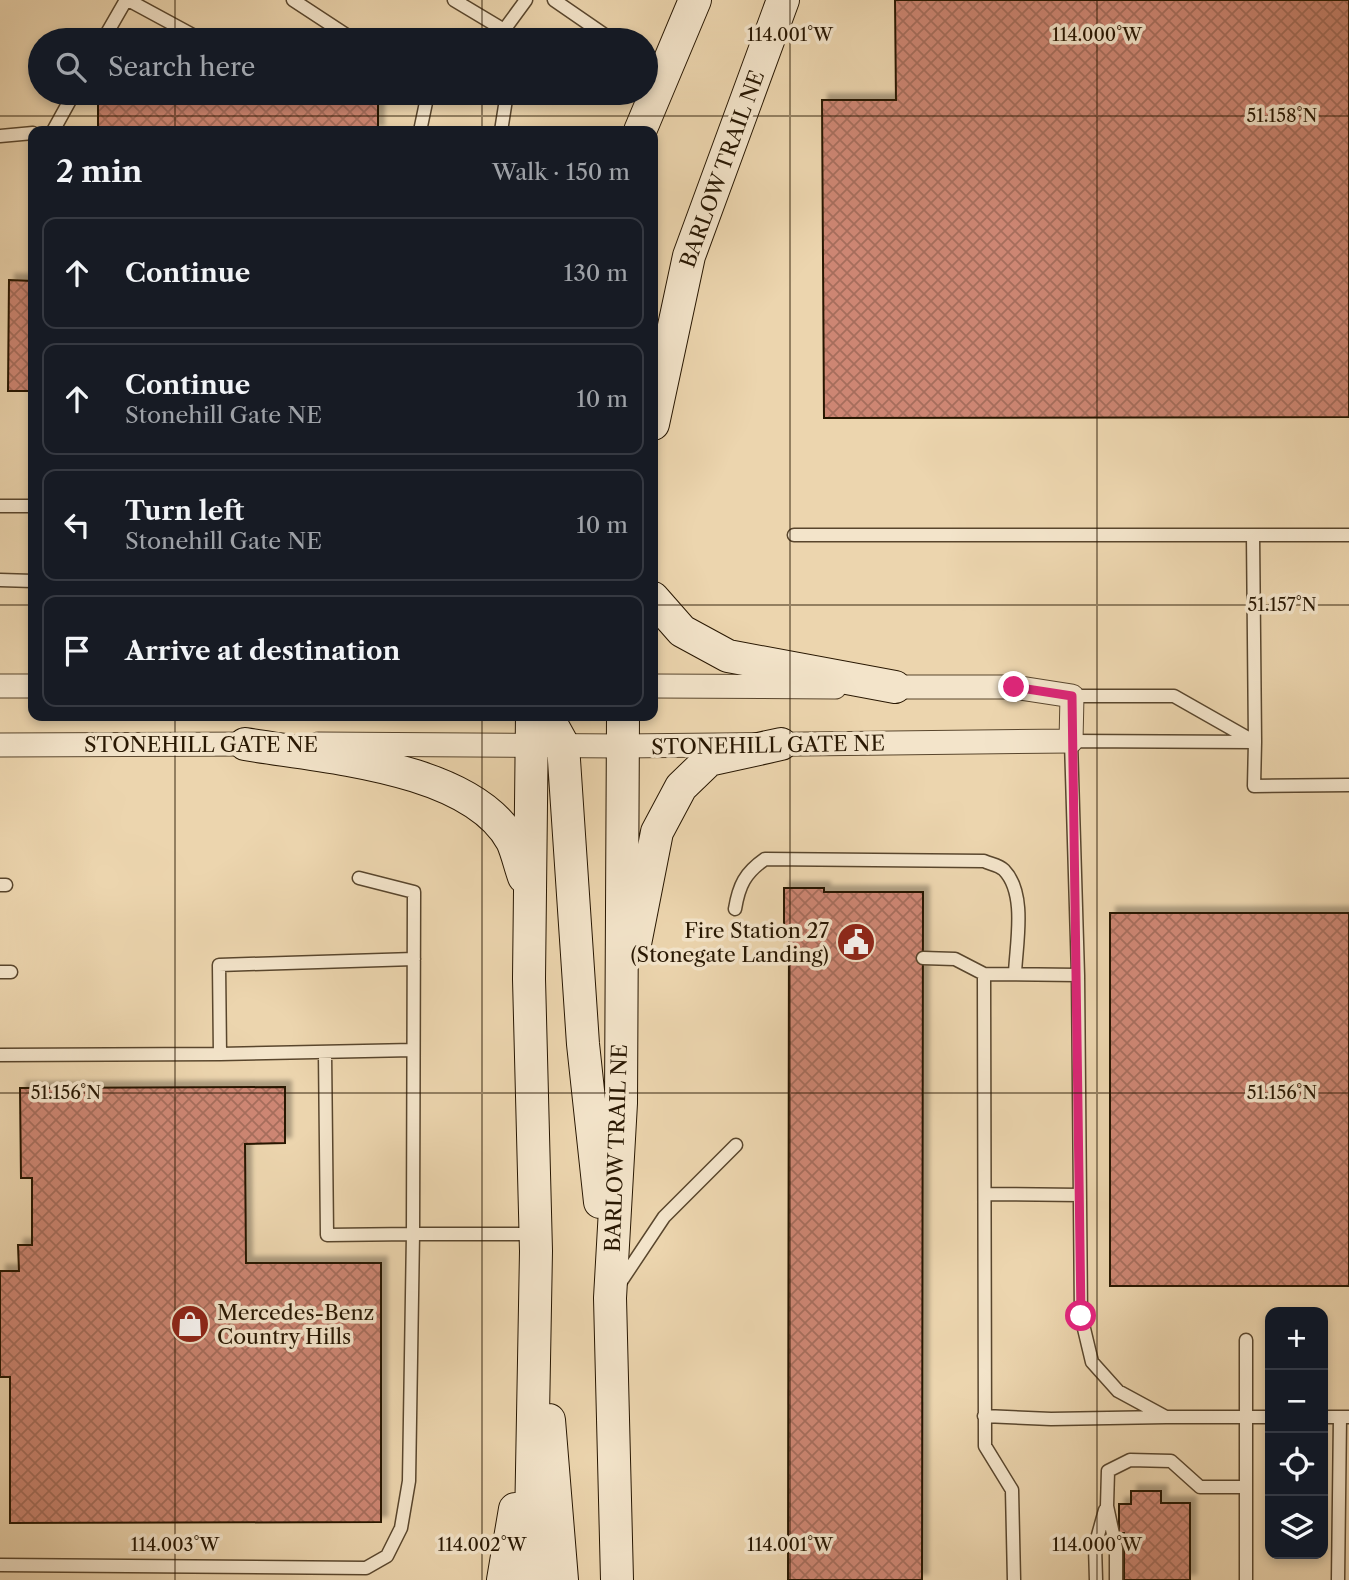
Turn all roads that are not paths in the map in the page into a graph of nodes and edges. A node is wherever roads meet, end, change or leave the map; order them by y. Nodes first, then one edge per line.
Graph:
1 (127, 0) edge
2 (293, 0) edge
3 (454, 0) edge
4 (526, 0) edge
5 (554, 0) edge
6 (695, 0) edge
7 (783, 0) edge
8 (110, 28) edge
9 (180, 28) edge
10 (336, 28) edge
11 (495, 28) edge
12 (509, 28) edge
13 (595, 28) edge
14 (658, 70) edge
15 (67, 105) edge
16 (425, 105) edge
17 (505, 105) edge
18 (648, 105) edge
19 (56, 126) edge
20 (421, 126) edge
21 (502, 126) edge
22 (641, 126) edge
23 (28, 133) edge
24 (0, 136) edge
25 (658, 394) edge
26 (0, 506) edge
27 (28, 506) edge
28 (794, 535) dead end
29 (1253, 535) junction
30 (1349, 535) edge
31 (0, 580) edge
32 (28, 580) edge
33 (658, 604) edge
34 (0, 686) edge
35 (28, 686) edge
36 (658, 686) edge
37 (895, 687) junction
38 (1072, 696) junction
39 (550, 721) edge
40 (531, 730) edge
41 (623, 731) edge
42 (1071, 741) junction
43 (1255, 742) junction
44 (0, 744) edge
45 (245, 744) junction
46 (781, 744) junction
47 (563, 745) junction
48 (1349, 785) edge
49 (359, 878) dead end
50 (531, 898) junction
51 (735, 909) dead end
52 (923, 958) dead end
53 (414, 959) junction
54 (984, 974) junction
55 (1015, 974) junction
56 (1078, 975) junction
57 (621, 1014) junction
58 (413, 1050) junction
59 (326, 1053) junction
60 (220, 1054) junction
61 (0, 1055) edge
62 (736, 1145) dead end
63 (986, 1194) junction
64 (1080, 1195) junction
65 (413, 1234) junction
66 (537, 1243) junction
67 (610, 1298) junction
68 (1246, 1340) dead end
69 (531, 1411) junction
70 (984, 1416) junction
71 (1166, 1418) junction
72 (1247, 1418) junction
73 (1265, 1418) edge
74 (1345, 1418) edge
75 (1246, 1487) junction
76 (1107, 1506) junction
77 (0, 1565) edge
78 (503, 1580) edge
79 (530, 1580) edge
80 (562, 1580) edge
81 (617, 1580) edge
82 (1014, 1580) edge
83 (1096, 1580) edge
84 (1116, 1580) edge
85 (1246, 1580) edge
86 (1338, 1580) edge

1 - 8 lane
1 - 9 lane
2 - 10 lane
3 - 11 lane
4 - 12 lane
5 - 13 lane
6 - 14 main road
7 - 25 main road, BARLOW TRAIL NE
15 - 19 lane
16 - 20 lane
17 - 21 lane
18 - 22 main road
23 - 24 lane
26 - 27 lane
28 - 29 lane
29 - 30 lane
29 - 43 lane
31 - 32 lane
33 - 37 main road
34 - 35 street
36 - 37 street
37 - 38 street
38 - 42 street
38 - 43 lane
39 - 47 main road
40 - 45 street, STONEHILL GATE NE
40 - 47 street, STONEHILL GATE NE
40 - 50 main road
41 - 46 street, STONEHILL GATE NE
41 - 47 street, STONEHILL GATE NE
41 - 57 main road, BARLOW TRAIL NE
42 - 43 lane
42 - 46 street, STONEHILL GATE NE
42 - 56 lane
43 - 48 lane
44 - 45 street, STONEHILL GATE NE
45 - 50 main road
46 - 57 main road
47 - 67 main road
49 - 53 lane
50 - 66 main road
51 - 55 lane
52 - 54 lane
53 - 58 lane
53 - 60 lane
54 - 55 lane
54 - 63 lane
55 - 56 lane
56 - 64 lane
57 - 67 main road, BARLOW TRAIL NE
58 - 59 lane
58 - 65 lane
59 - 60 lane
59 - 65 lane
60 - 61 lane
62 - 67 lane
63 - 64 lane
63 - 70 lane
64 - 71 lane
65 - 66 lane
65 - 77 lane
66 - 69 main road
66 - 80 main road
67 - 81 main road, BARLOW TRAIL NE
68 - 72 lane
69 - 78 main road
69 - 79 main road
70 - 71 lane
70 - 82 lane
71 - 72 lane
72 - 73 lane
72 - 75 lane
74 - 86 lane
75 - 76 lane
75 - 85 lane
76 - 83 lane
76 - 84 lane

